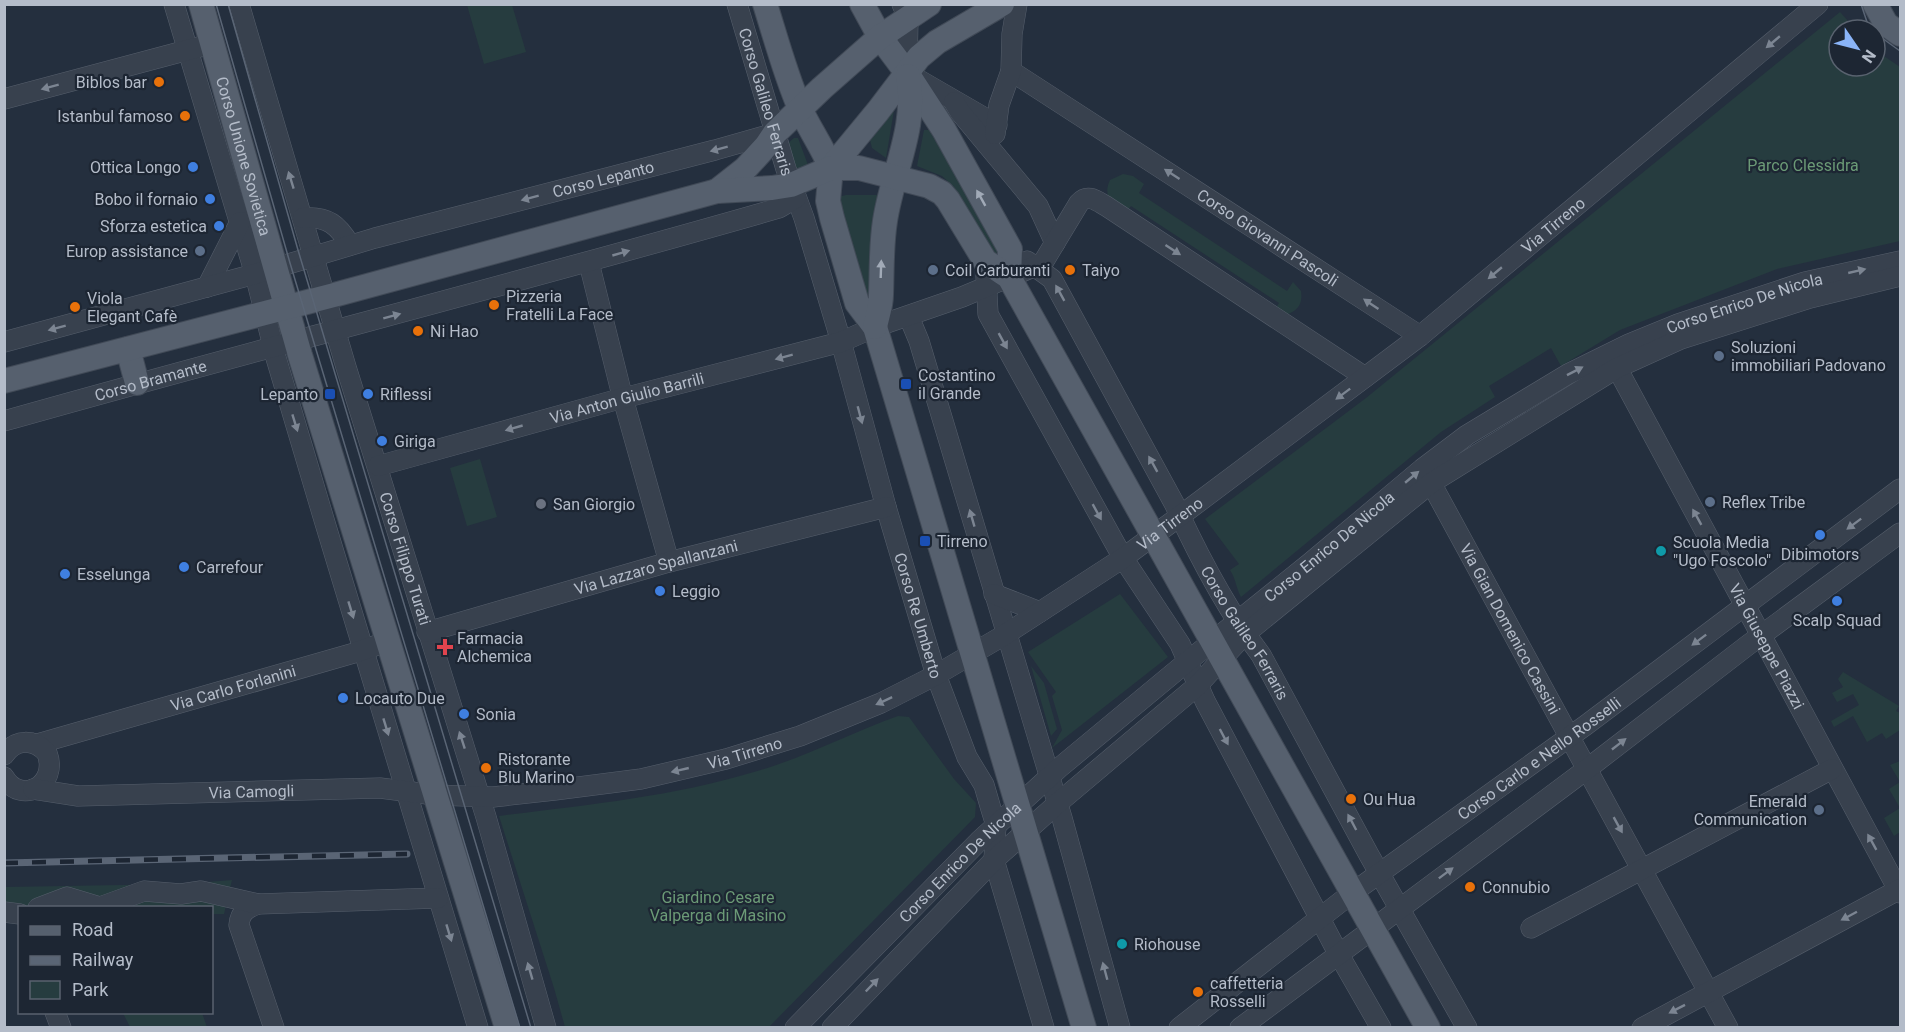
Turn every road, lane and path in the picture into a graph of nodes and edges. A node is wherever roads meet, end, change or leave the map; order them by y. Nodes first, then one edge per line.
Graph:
1 (174, 4) edge
2 (201, 4) edge
3 (240, 4) edge
4 (737, 4) edge
5 (765, 4) edge
6 (862, 4) edge
7 (929, 4) edge
8 (1002, 4) edge
9 (1017, 4) edge
10 (1818, 4) edge
11 (1875, 4) edge
12 (905, 11) edge
13 (1900, 34) edge
14 (880, 37) junction
15 (213, 42) junction
16 (188, 50) junction
17 (1011, 70) junction
18 (907, 73) junction
19 (4, 99) edge
20 (954, 102) junction
21 (801, 109) junction
22 (997, 125) junction
23 (775, 133) junction
24 (993, 151) junction
25 (831, 168) junction
26 (894, 177) junction
27 (717, 190) junction
28 (793, 192) junction
29 (303, 218) junction
30 (240, 222) junction
31 (1055, 243) junction
32 (350, 245) junction
33 (1010, 249) junction
34 (314, 256) junction
35 (985, 261) junction
36 (1900, 261) edge
37 (589, 263) junction
38 (1035, 267) junction
39 (265, 270) junction
40 (1900, 276) edge
41 (1009, 277) junction
42 (987, 286) junction
43 (207, 287) junction
44 (326, 297) junction
45 (276, 309) junction
46 (909, 316) junction
47 (874, 327) junction
48 (336, 331) junction
49 (1420, 336) junction
50 (297, 340) junction
51 (4, 342) edge
52 (840, 342) junction
53 (273, 346) junction
54 (128, 349) junction
55 (1617, 368) junction
56 (1365, 378) junction
57 (4, 381) edge
58 (137, 383) junction
59 (623, 399) junction
60 (4, 421) edge
61 (378, 466) junction
62 (1431, 483) junction
63 (1900, 489) edge
64 (886, 507) junction
65 (1180, 516) junction
66 (1900, 533) edge
67 (1153, 536) junction
68 (1123, 558) junction
69 (669, 562) junction
70 (994, 594) junction
71 (1745, 605) junction
72 (1040, 612) junction
73 (1241, 628) junction
74 (427, 632) junction
75 (1006, 634) junction
76 (1761, 635) junction
77 (389, 641) junction
78 (1217, 650) junction
79 (363, 651) junction
80 (972, 655) junction
81 (1188, 661) junction
82 (936, 675) junction
83 (1198, 685) junction
84 (76, 734) junction
85 (1570, 737) junction
86 (37, 744) junction
87 (5, 753) edge
88 (51, 766) junction
89 (1587, 769) junction
90 (1832, 769) junction
91 (1049, 777) junction
92 (5, 780) edge
93 (33, 789) junction
94 (405, 791) junction
95 (98, 794) junction
96 (435, 795) junction
97 (479, 796) junction
98 (1058, 803) junction
99 (1018, 804) junction
100 (996, 825) junction
101 (1026, 831) junction
102 (994, 860) junction
103 (1642, 869) junction
104 (1380, 873) junction
105 (1900, 890) edge
106 (1353, 893) junction
107 (438, 897) junction
108 (258, 904) junction
109 (43, 906) edge
110 (97, 906) edge
111 (103, 906) edge
112 (1400, 908) junction
113 (1321, 918) junction
114 (1372, 928) junction
115 (1531, 928) dead end
116 (1338, 953) junction
117 (1709, 993) junction
118 (274, 1028) edge
119 (478, 1028) edge
120 (507, 1028) edge
121 (546, 1028) edge
122 (795, 1028) edge
123 (832, 1028) edge
124 (1044, 1028) edge
125 (1084, 1028) edge
126 (1120, 1028) edge
127 (1179, 1028) edge
128 (1240, 1028) edge
129 (1381, 1028) edge
130 (1428, 1028) edge
131 (1467, 1028) edge
132 (1642, 1028) edge
133 (1728, 1028) edge

1 - 16 street, Corso Unione Sovietica
2 - 15 main road, Corso Unione Sovietica
29 -> 3 street
4 - 23 street, Corso Galileo Ferraris
5 - 21 main road, Corso Galileo Ferraris
6 - 14 main road
7 - 12 main road
8 - 18 main road
9 - 17 street
10 -> 49 street, Via Tirreno
11 - 13 main road
12 - 14 main road
12 - 18 street
14 - 18 main road
14 - 21 main road
15 - 16 street
15 - 39 main road, Corso Unione Sovietica
16 -> 19 street
16 - 30 street, Corso Unione Sovietica
17 - 22 street
49 -> 17 street, Corso Giovanni Pascoli
18 - 20 street
18 - 25 main road
18 - 26 main road
33 -> 18 main road
20 - 22 street
20 - 24 street
21 - 23 main road
21 - 25 main road, Corso Galileo Ferraris
22 - 24 street
23 - 27 main road
23 - 28 street, Corso Galileo Ferraris
23 -> 32 street, Corso Lepanto
24 - 31 street
25 - 26 main road
25 - 28 main road
25 - 47 main road
26 - 35 main road
47 -> 26 main road
27 - 28 main road
27 - 44 main road
37 -> 28 street
28 - 52 street, Corso Re Umberto
29 - 32 street
29 - 34 street
30 - 39 street, Corso Unione Sovietica
30 - 43 street, Corso Unione Sovietica
31 - 38 street
31 -> 56 street
32 - 34 street, Corso Lepanto
33 - 38 street, Corso Galileo Ferraris
33 - 41 main road
34 - 39 street, Corso Lepanto
34 - 44 street
35 - 41 main road
35 - 42 street
73 -> 36 street, Corso Enrico De Nicola
48 -> 37 street
37 - 59 street
38 - 41 street, Via Anton Giulio Barrili
65 -> 38 street, Corso Galileo Ferraris
39 - 43 street
39 - 45 main road, Corso Unione Sovietica
40 - 55 street, Corso Enrico De Nicola
41 - 42 street, Via Anton Giulio Barrili
41 - 67 main road, Corso Galileo Ferraris
42 - 46 street, Via Anton Giulio Barrili
42 -> 68 street
43 -> 51 street
44 - 45 main road
44 - 48 street, Corso Filippo Turati
45 - 50 main road
45 - 53 street
45 - 54 main road
46 - 47 street, Via Anton Giulio Barrili
70 -> 46 street
47 - 52 street, Via Anton Giulio Barrili
47 - 80 main road
48 - 50 street
48 - 61 street, Corso Filippo Turati
49 - 56 street, Via Tirreno
50 - 53 street, Corso Bramante
50 - 77 main road
52 -> 59 street, Via Anton Giulio Barrili
52 -> 64 street, Corso Re Umberto
53 - 58 street, Corso Bramante
53 -> 79 street
54 - 57 main road
54 - 58 main road
55 - 62 street, Corso Enrico De Nicola
71 -> 55 street, Via Giuseppe Piazzi
56 -> 65 street, Via Tirreno
58 - 60 street, Corso Bramante
59 -> 61 street, Via Anton Giulio Barrili
59 - 69 street
61 - 74 street, Corso Filippo Turati
62 - 73 street, Corso Enrico De Nicola
62 - 85 street, Via Gian Domenico Cassini
63 -> 71 street, Corso Carlo e Nello Rosselli
64 - 69 street, Via Lazzaro Spallanzani
64 - 82 street, Corso Re Umberto
65 - 67 street, Via Tirreno
65 - 73 street, Corso Galileo Ferraris
66 - 76 street
67 - 68 street, Via Tirreno
67 - 78 main road, Corso Galileo Ferraris
68 - 72 street, Via Tirreno
68 - 81 street
69 - 74 street, Via Lazzaro Spallanzani
70 - 72 street
70 - 75 street
71 - 76 street, Via Giuseppe Piazzi
71 -> 85 street, Corso Carlo e Nello Rosselli
72 - 75 street, Via Tirreno
73 - 78 street, Corso Enrico De Nicola
104 -> 73 street, Corso Galileo Ferraris
97 -> 74 street, Corso Filippo Turati
75 - 80 street, Via Tirreno
75 - 91 street
89 -> 76 street
76 - 90 street, Via Giuseppe Piazzi
77 - 79 street, Via Carlo Forlanini
77 - 96 main road
78 - 81 street, Corso Enrico De Nicola
78 - 83 street, Corso Enrico De Nicola
78 - 106 main road, Corso Galileo Ferraris
79 - 84 street, Via Carlo Forlanini
79 -> 94 street
80 - 82 street, Via Tirreno
80 - 99 main road
81 - 83 street
81 - 91 street, Corso Enrico De Nicola
82 -> 97 street, Via Tirreno
82 - 100 street, Corso Re Umberto
83 - 98 street, Corso Enrico De Nicola
83 -> 113 street
84 - 86 street, Via Carlo Forlanini
84 - 88 street
85 - 89 street, Via Gian Domenico Cassini
85 - 104 street, Corso Carlo e Nello Rosselli
86 - 87 street, Via Carlo Forlanini
86 - 88 street, Via Camogli
88 - 93 street
88 - 95 street, Via Camogli
89 -> 103 street, Via Gian Domenico Cassini
112 -> 89 street
90 - 103 street
105 -> 90 street, Via Giuseppe Piazzi
91 - 98 street
91 - 99 street, Corso Enrico De Nicola
92 - 93 street, Via Camogli
93 - 95 street, Via Camogli
94 - 95 street, Via Camogli
94 - 96 street, Via Tirreno
94 - 107 street
96 - 97 street, Via Tirreno
96 - 120 main road
121 -> 97 street, Corso Filippo Turati
98 - 101 street, Corso Enrico De Nicola
126 -> 98 street
99 - 100 street, Corso Enrico De Nicola
99 - 101 main road
100 - 102 street, Corso Re Umberto
100 - 122 street, Corso Enrico De Nicola
101 - 102 street, Corso Enrico De Nicola
101 - 125 main road
123 -> 102 street, Corso Enrico De Nicola
102 - 124 street, Corso Re Umberto
103 - 115 street
103 - 117 street, Via Gian Domenico Cassini
104 - 106 street, Corso Carlo e Nello Rosselli
104 - 112 street, Corso Galileo Ferraris
105 -> 117 street
106 - 113 street, Corso Carlo e Nello Rosselli
106 - 114 main road, Corso Galileo Ferraris
107 - 108 street
107 -> 119 street
108 - 111 street
108 - 118 street
109 - 110 street
112 - 114 street
112 - 131 street, Corso Galileo Ferraris
113 - 116 street
113 - 127 street, Corso Carlo e Nello Rosselli
114 - 116 street
114 - 130 main road, Corso Galileo Ferraris
116 - 128 street
116 - 129 street
117 -> 132 street
117 - 133 street, Via Gian Domenico Cassini

